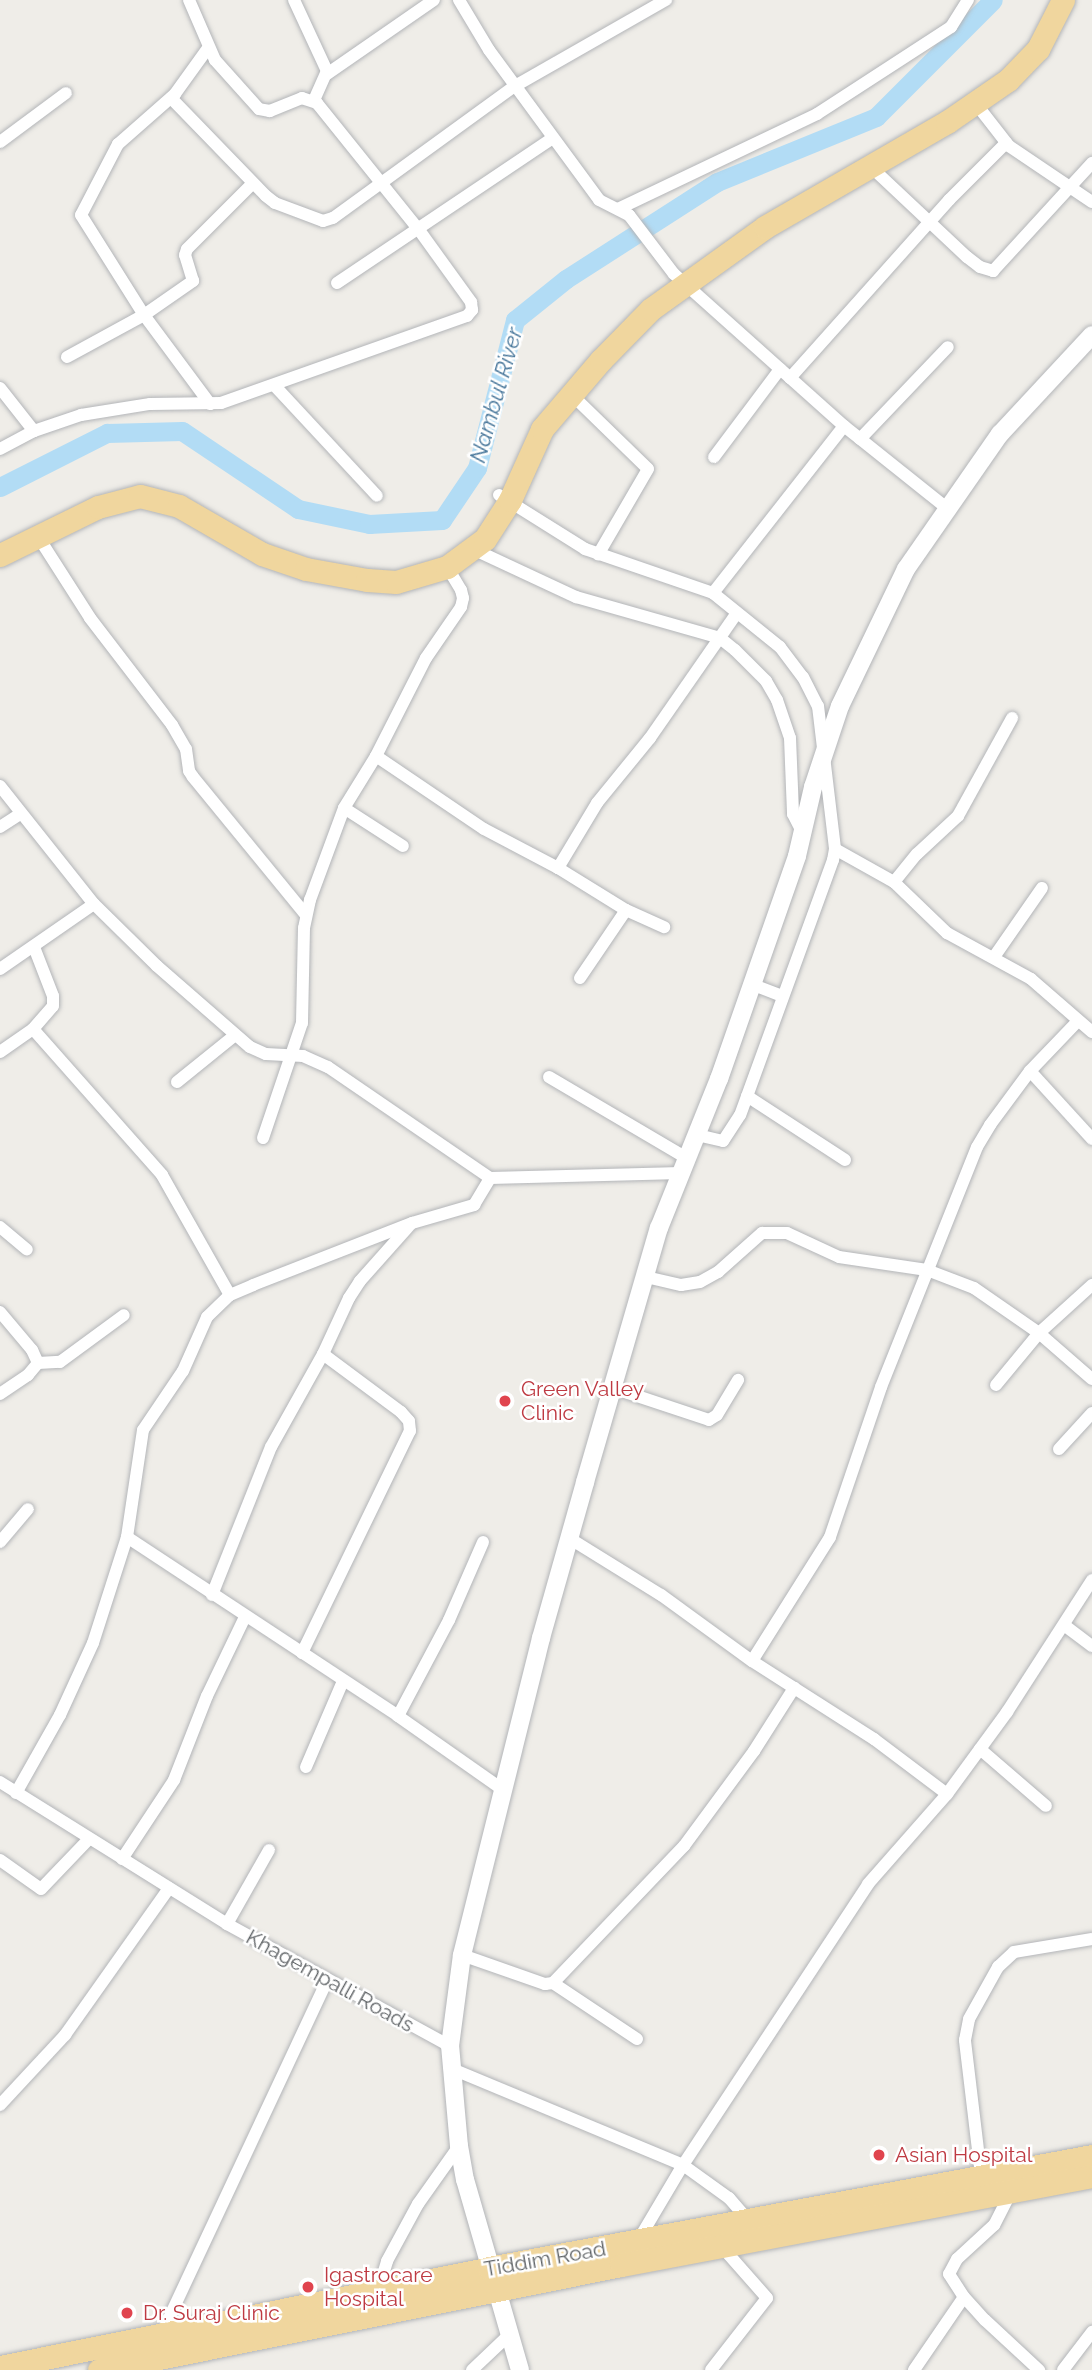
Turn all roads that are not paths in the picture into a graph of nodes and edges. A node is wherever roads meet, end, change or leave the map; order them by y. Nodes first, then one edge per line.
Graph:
1 (189, 0) edge
2 (294, 0) edge
3 (433, 0) edge
4 (458, 0) edge
5 (666, 0) edge
6 (1048, 0) edge
7 (1063, 0) edge
8 (965, 2) edge
9 (208, 48) junction
10 (327, 74) junction
11 (515, 86) junction
12 (66, 93) dead end
13 (171, 98) junction
14 (972, 99) junction
15 (314, 100) junction
16 (1, 138) edge
17 (553, 138) junction
18 (1006, 143) junction
19 (1092, 163) edge
20 (870, 166) junction
21 (381, 181) junction
22 (253, 183) junction
23 (1069, 187) junction
24 (1092, 202) edge
25 (624, 212) junction
26 (928, 224) junction
27 (419, 230) junction
28 (680, 278) junction
29 (337, 283) dead end
30 (144, 315) junction
31 (1092, 335) edge
32 (948, 347) dead end
33 (67, 357) dead end
34 (785, 374) junction
35 (274, 385) junction
36 (0, 388) edge
37 (570, 394) junction
38 (210, 404) junction
39 (844, 426) junction
40 (34, 431) junction
41 (860, 439) junction
42 (0, 449) edge
43 (714, 457) dead end
44 (377, 496) dead end
45 (505, 498) junction
46 (948, 509) junction
47 (37, 535) junction
48 (0, 537) edge
49 (473, 550) junction
50 (0, 555) edge
51 (598, 555) junction
52 (447, 567) junction
53 (713, 593) junction
54 (737, 613) junction
55 (720, 638) junction
56 (1012, 718) dead end
57 (824, 751) junction
58 (376, 756) junction
59 (0, 786) edge
60 (344, 808) junction
61 (20, 814) junction
62 (0, 827) edge
63 (803, 834) junction
64 (404, 846) dead end
65 (835, 849) junction
66 (558, 868) junction
67 (894, 882) junction
68 (1042, 888) dead end
69 (94, 904) junction
70 (626, 911) junction
71 (305, 914) junction
72 (664, 927) dead end
73 (34, 947) junction
74 (994, 957) junction
75 (0, 969) edge
76 (580, 978) dead end
77 (766, 990) junction
78 (1078, 1021) junction
79 (33, 1029) junction
80 (1092, 1032) edge
81 (234, 1036) junction
82 (0, 1052) edge
83 (292, 1054) junction
84 (1030, 1071) junction
85 (549, 1077) dead end
86 (177, 1082) dead end
87 (747, 1096) junction
88 (700, 1136) junction
89 (263, 1138) dead end
90 (1092, 1139) edge
91 (845, 1160) dead end
92 (685, 1166) junction
93 (490, 1178) junction
94 (412, 1223) junction
95 (0, 1227) edge
96 (27, 1250) dead end
97 (928, 1270) junction
98 (646, 1277) junction
99 (1092, 1285) edge
100 (230, 1295) junction
101 (0, 1312) edge
102 (124, 1315) dead end
103 (1039, 1333) junction
104 (323, 1354) junction
105 (38, 1363) junction
106 (1092, 1379) edge
107 (738, 1380) dead end
108 (996, 1385) dead end
109 (613, 1388) junction
110 (0, 1394) edge
111 (1092, 1413) edge
112 (1059, 1449) dead end
113 (28, 1509) dead end
114 (127, 1537) junction
115 (569, 1538) junction
116 (0, 1542) edge
117 (483, 1542) dead end
118 (1092, 1580) edge
119 (212, 1595) junction
120 (245, 1617) junction
121 (1064, 1625) junction
122 (1092, 1646) edge
123 (302, 1653) junction
124 (752, 1661) junction
125 (343, 1681) junction
126 (794, 1688) junction
127 (398, 1716) junction
128 (980, 1749) junction
129 (306, 1767) dead end
130 (0, 1783) edge
131 (502, 1789) junction
132 (16, 1793) junction
133 (947, 1794) junction
134 (1046, 1806) dead end
135 (89, 1839) junction
136 (269, 1850) dead end
137 (122, 1859) junction
138 (0, 1860) edge
139 (169, 1888) junction
140 (227, 1924) junction
141 (1092, 1939) edge
142 (462, 1955) junction
143 (327, 1981) junction
144 (553, 1983) junction
145 (637, 2039) dead end
146 (450, 2046) junction
147 (450, 2068) junction
148 (0, 2105) edge
149 (458, 2146) junction
150 (1092, 2156) edge
151 (683, 2165) junction
152 (981, 2175) junction
153 (1092, 2176) edge
154 (1012, 2191) junction
155 (749, 2221) junction
156 (637, 2243) junction
157 (722, 2246) junction
158 (492, 2279) junction
159 (378, 2291) junction
160 (964, 2297) junction
161 (1092, 2332) edge
162 (509, 2334) junction
163 (161, 2336) junction
164 (0, 2367) edge
165 (99, 2370) edge
166 (472, 2370) edge
167 (520, 2370) edge
168 (711, 2370) edge
169 (915, 2370) edge
170 (1039, 2370) edge
171 (1063, 2370) edge

1 - 9 street
2 - 10 street
3 - 10 street
4 - 11 street
5 - 11 street
6 - 14 highway
7 - 14 highway
8 - 25 street
9 - 13 street
9 - 15 street
10 - 15 street
11 - 17 street
11 - 21 street
12 - 16 street
13 - 22 street
13 - 30 street
14 - 18 street
14 - 20 highway
14 - 28 highway
15 - 21 street
17 - 25 street
17 - 27 street
18 - 23 street
18 - 26 street
19 - 23 street
20 - 26 street
20 - 28 highway
21 - 22 street
21 - 27 street
22 - 30 street
23 - 24 street
23 - 26 street
25 - 28 street
26 - 34 street
27 - 29 street
27 - 35 street
28 - 34 street
28 - 37 highway
28 - 45 highway
30 - 33 street
30 - 38 street
31 - 46 street
32 - 41 street
34 - 39 street
34 - 43 street
35 - 38 street
35 - 44 street
36 - 40 street
37 - 45 highway
37 - 51 street
38 - 40 street
39 - 41 street
39 - 53 street
40 - 42 street
41 - 46 street
45 - 48 highway
45 - 49 highway
45 - 51 street
46 - 57 street
47 - 50 highway
47 - 52 highway
47 - 71 street
49 - 52 highway
49 - 55 street
51 - 53 street
52 - 58 street
53 - 54 street
54 - 55 street
54 - 57 street
55 - 63 street
55 - 66 street
56 - 67 street
57 - 63 street
57 - 65 street
58 - 60 street
58 - 66 street
59 - 61 street
60 - 64 street
60 - 71 street
61 - 62 street
61 - 69 street
63 - 77 street
65 - 67 street
65 - 77 street
66 - 70 street
67 - 74 street
68 - 74 street
69 - 73 street
69 - 81 street
70 - 72 street
70 - 76 street
71 - 83 street
73 - 75 street
73 - 79 street
74 - 78 street
77 - 87 street
77 - 88 street
78 - 80 street
78 - 84 street
79 - 82 street
79 - 100 street
81 - 83 street
81 - 86 street
83 - 89 street
83 - 93 street
84 - 90 street
84 - 97 street
85 - 92 street
87 - 88 street
87 - 91 street
88 - 92 street
92 - 93 street
92 - 98 street
93 - 94 street
94 - 100 street
94 - 104 street
95 - 96 street
97 - 98 street
97 - 103 street
97 - 124 street
98 - 109 street
99 - 103 street
100 - 114 street
101 - 105 street
102 - 105 street
103 - 106 street
103 - 108 street
104 - 119 street
104 - 123 street
105 - 110 street
107 - 109 street
109 - 115 street
111 - 112 street
113 - 116 street
114 - 119 street
114 - 132 street
115 - 124 street
115 - 131 street
117 - 127 street
118 - 121 street
119 - 120 street
120 - 123 street
120 - 137 street
121 - 122 street
121 - 128 street
123 - 125 street
124 - 126 street
125 - 127 street
125 - 129 street
126 - 133 street
126 - 144 street
127 - 131 street
128 - 133 street
128 - 134 street
130 - 132 street, Khagempalli Roads
131 - 142 street
132 - 135 street, Khagempalli Roads
133 - 151 street
135 - 137 street, Khagempalli Roads
135 - 138 street
136 - 140 street
137 - 139 street, Khagempalli Roads
139 - 140 street, Khagempalli Roads
139 - 148 street
140 - 143 street, Khagempalli Roads
141 - 152 street
142 - 144 street
142 - 146 street
143 - 146 street, Khagempalli Roads
143 - 163 street
144 - 145 street
146 - 147 street
147 - 149 street
147 - 151 street
149 - 158 street
149 - 159 street
150 - 152 highway, Tiddim Road
151 - 155 street
151 - 156 street
152 - 155 highway, Tiddim Road
153 - 154 highway, Tiddim Road
154 - 157 highway, Tiddim Road
154 - 160 street
155 - 156 highway, Tiddim Road
156 - 158 highway, Tiddim Road
157 - 158 highway, Tiddim Road
157 - 168 street
158 - 159 highway, Tiddim Road
158 - 162 street
158 - 165 highway, Tiddim Road
159 - 163 highway, Tiddim Road
160 - 169 street
160 - 170 street
161 - 171 street
162 - 166 street
162 - 167 street
163 - 164 highway, Tiddim Road

